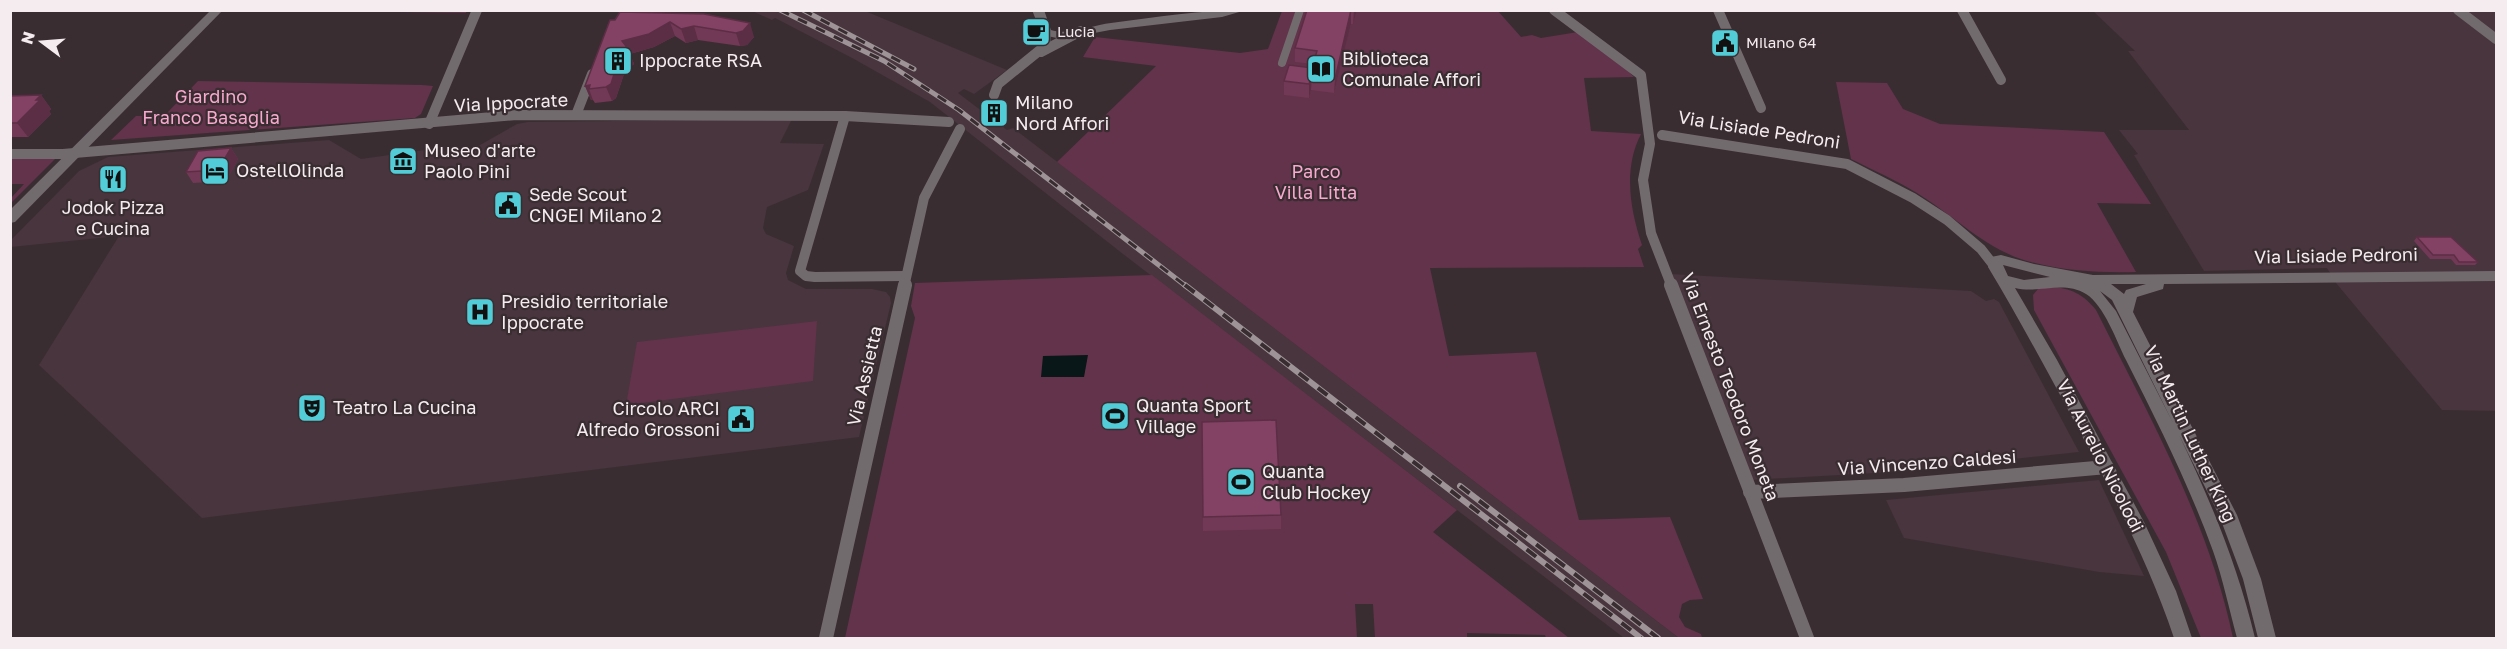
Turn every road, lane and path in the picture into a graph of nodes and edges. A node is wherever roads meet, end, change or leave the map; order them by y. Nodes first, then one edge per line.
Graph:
1 (218, 10) edge
2 (477, 10) edge
3 (1038, 10) edge
4 (1241, 10) edge
5 (1300, 10) edge
6 (1554, 10) edge
7 (1718, 10) edge
8 (1962, 10) edge
9 (2458, 10) edge
10 (1081, 31) junction
11 (1046, 32) junction
12 (2496, 39) edge
13 (1035, 56) junction
14 (598, 59) edge
15 (1282, 63) dead end
16 (2001, 80) dead end
17 (994, 95) dead end
18 (1761, 108) dead end
19 (576, 115) junction
20 (845, 116) junction
21 (949, 122) dead end
22 (1649, 123) junction
23 (429, 124) junction
24 (960, 129) dead end
25 (1662, 135) junction
26 (1650, 144) junction
27 (77, 152) junction
28 (10, 154) edge
29 (10, 219) edge
30 (1999, 273) junction
31 (905, 276) junction
32 (2496, 276) edge
33 (2095, 279) junction
34 (2056, 280) junction
35 (2175, 280) junction
36 (2024, 285) junction
37 (2018, 303) junction
38 (2126, 312) junction
39 (2107, 467) junction
40 (1749, 492) junction
41 (826, 639) edge
42 (1807, 639) edge
43 (2183, 639) edge
44 (2246, 639) edge
45 (2267, 639) edge

1 - 27 street
2 - 23 street
3 - 11 street
4 - 10 street
5 - 15 street
6 - 22 street, Via Ernesto Teodoro Moneta
7 - 18 street
8 - 16 street
9 - 12 street
10 - 11 street
10 - 13 street
11 - 13 street
13 - 17 street
14 - 19 street
19 - 20 street, Via Ippocrate
19 - 23 street, Via Ippocrate
20 - 21 street, Via Ippocrate
20 - 31 street
22 - 25 street
22 - 26 street, Via Ernesto Teodoro Moneta
23 - 27 street, Via Ippocrate
24 - 31 street, Via Assietta
25 - 26 street
25 - 30 street, Via Lisiade Pedroni
26 - 40 street, Via Ernesto Teodoro Moneta
27 - 28 street, Via Ippocrate
27 - 29 street
30 - 33 street, Via Lisiade Pedroni
30 - 36 street
30 - 37 street, Via Aurelio Nicolodi
31 - 41 street, Via Assietta
32 - 35 street, Via Lisiade Pedroni
33 - 34 street
33 - 35 street, Via Lisiade Pedroni
33 - 38 street, Via Martin Luther King
34 - 36 street
34 - 44 street, Via Martin Luther King
35 - 38 street, Via Lisiade Pedroni
36 - 37 street
37 - 39 street, Via Aurelio Nicolodi
38 - 45 street, Via Martin Luther King
39 - 40 street, Via Vincenzo Caldesi
39 - 43 street, Via Aurelio Nicolodi
40 - 42 street, Via Ernesto Teodoro Moneta

